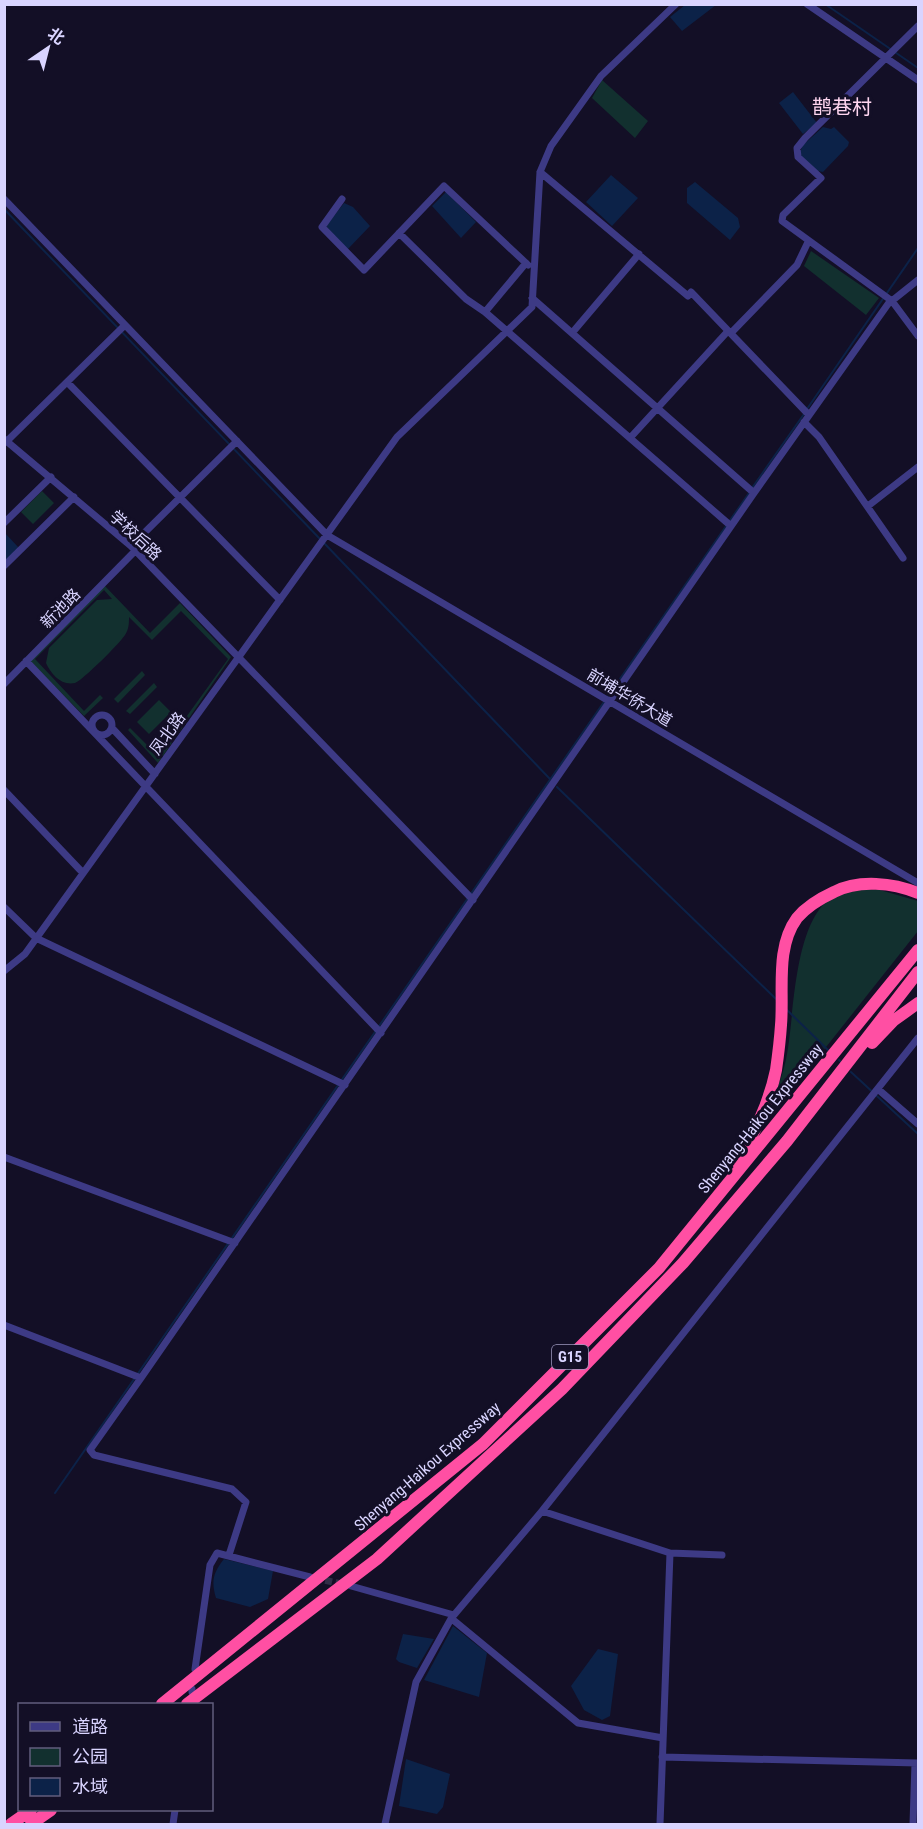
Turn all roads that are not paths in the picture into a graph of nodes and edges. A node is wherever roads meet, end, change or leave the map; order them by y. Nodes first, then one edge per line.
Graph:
1 (676, 4) edge
2 (807, 4) edge
3 (918, 26) edge
4 (890, 53) junction
5 (918, 80) edge
6 (540, 172) junction
7 (4, 199) edge
8 (342, 199) dead end
9 (399, 233) junction
10 (808, 242) junction
11 (639, 254) junction
12 (526, 263) junction
13 (534, 271) junction
14 (918, 280) edge
15 (532, 298) junction
16 (887, 298) junction
17 (485, 312) junction
18 (122, 328) junction
19 (507, 331) junction
20 (730, 332) junction
21 (572, 333) junction
22 (918, 336) edge
23 (67, 382) junction
24 (657, 408) junction
25 (807, 413) junction
26 (804, 422) junction
27 (630, 438) junction
28 (6, 441) edge
29 (233, 445) junction
30 (918, 467) edge
31 (51, 477) junction
32 (752, 491) junction
33 (74, 497) junction
34 (180, 498) junction
35 (868, 506) junction
36 (4, 523) edge
37 (729, 524) junction
38 (324, 539) junction
39 (133, 548) junction
40 (903, 558) dead end
41 (4, 566) edge
42 (280, 600) junction
43 (238, 658) junction
44 (27, 662) junction
45 (4, 684) edge
46 (608, 699) junction
47 (112, 728) junction
48 (95, 733) junction
49 (154, 774) junction
50 (146, 785) junction
51 (4, 790) edge
52 (83, 873) junction
53 (918, 884) edge
54 (918, 893) edge
55 (470, 898) junction
56 (4, 907) edge
57 (36, 938) junction
58 (918, 950) edge
59 (4, 971) edge
60 (918, 972) edge
61 (918, 1003) edge
62 (379, 1030) junction
63 (918, 1038) edge
64 (342, 1083) junction
65 (876, 1093) junction
66 (818, 1101) junction
67 (918, 1124) edge
68 (4, 1158) edge
69 (721, 1192) junction
70 (232, 1242) junction
71 (4, 1325) edge
72 (138, 1377) junction
73 (542, 1511) junction
74 (670, 1553) junction
75 (230, 1555) junction
76 (722, 1555) dead end
77 (310, 1577) tunnel mouth
78 (351, 1586) tunnel mouth
79 (453, 1617) junction
80 (195, 1670) dead end
81 (190, 1695) edge
82 (163, 1703) edge
83 (663, 1738) junction
84 (662, 1757) junction
85 (917, 1763) edge
86 (32, 1816) edge
87 (11, 1824) edge
88 (385, 1824) edge
89 (660, 1824) edge
90 (913, 1824) edge

1 - 6 street
2 - 4 street
3 - 4 street
4 - 5 street
4 - 10 street
6 - 11 street
6 - 13 street
7 - 18 street, 前埔华侨大道
8 - 9 street
9 - 12 street
9 - 17 street
10 - 16 street
10 - 20 street
11 - 20 street
11 - 21 street
12 - 13 street
12 - 17 street
13 - 15 street
14 - 16 street
15 - 19 street, 凤北路
15 - 21 street
16 - 22 street
16 - 25 street
17 - 19 street
18 - 23 street
18 - 29 street, 前埔华侨大道
19 - 27 street
19 - 38 street, 凤北路
20 - 24 street
20 - 25 street
21 - 24 street
23 - 28 street
23 - 34 street
24 - 27 street
24 - 32 street
25 - 26 street
26 - 32 street
26 - 35 street
27 - 37 street
28 - 31 street, 学校后路
29 - 34 street, 新池路
29 - 38 street, 前埔华侨大道
30 - 35 street
31 - 33 street, 学校后路
31 - 36 street
32 - 37 street
33 - 39 street, 学校后路
33 - 41 street
34 - 39 street, 新池路
34 - 42 street
35 - 40 street
37 - 46 street
38 - 42 street, 凤北路
38 - 46 street, 前埔华侨大道
39 - 43 street, 学校后路
39 - 44 street, 新池路
42 - 43 street, 凤北路
43 - 49 street, 凤北路
43 - 55 street, 学校后路
44 - 45 street, 新池路
44 - 48 street
46 - 53 street, 前埔华侨大道
46 - 55 street
47 - 48 street
47 - 48 street
47 - 49 street
48 - 50 street
49 - 50 street, 凤北路
50 - 52 street, 凤北路
50 - 62 street
51 - 52 street
52 - 57 street, 凤北路
54 - 69 highway
55 - 62 street
56 - 57 street
57 - 59 street, 凤北路
57 - 64 street
58 - 69 highway, Shenyang-Haikou Expressway / G15
60 - 66 highway, Shenyang-Haikou Expressway / G15
61 - 66 highway
62 - 64 street
63 - 65 street
64 - 70 street
65 - 67 street
65 - 73 street
66 - 81 highway, Shenyang-Haikou Expressway / G15
68 - 70 street
69 - 82 highway, Shenyang-Haikou Expressway / G15
70 - 72 street
71 - 72 street
72 - 75 street
73 - 74 street
73 - 79 street
74 - 76 street
74 - 83 street
75 - 77 street
75 - 80 street
78 - 79 street
79 - 83 street
79 - 88 street
83 - 84 street
84 - 85 street
84 - 89 street
85 - 90 street
86 - 87 highway

